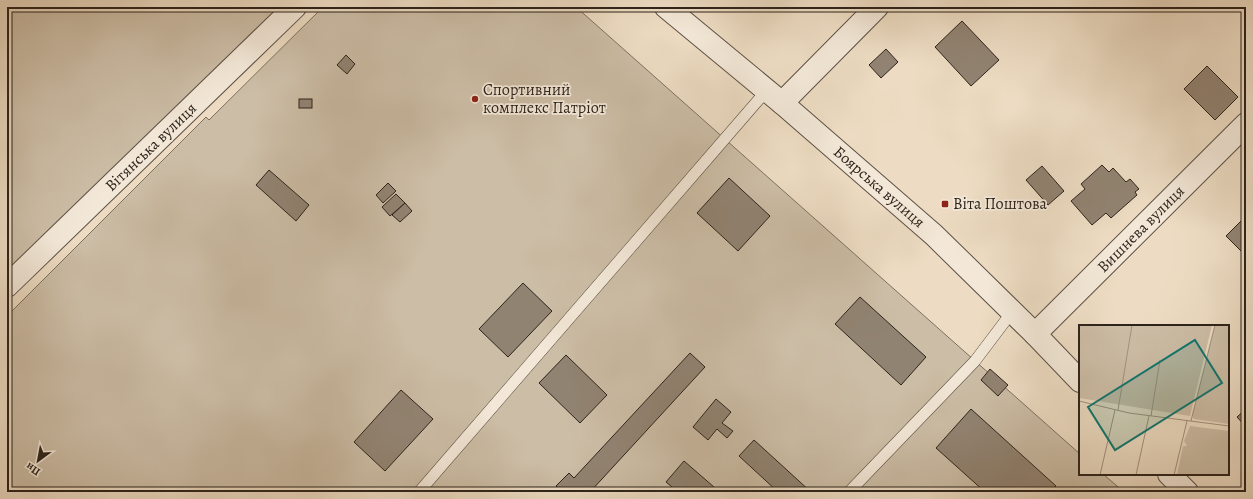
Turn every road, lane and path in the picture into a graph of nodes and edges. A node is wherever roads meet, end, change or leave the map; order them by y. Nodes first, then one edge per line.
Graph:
1 (295, 7) edge
2 (666, 7) edge
3 (877, 7) edge
4 (774, 97) junction
5 (1246, 124) edge
6 (7, 286) edge
7 (1012, 312) junction
8 (1035, 334) junction
9 (1079, 380) edge
10 (1170, 475) edge
11 (419, 492) edge
12 (849, 492) edge
13 (1187, 492) edge

1 - 6 street, Вітянська вулиця
2 - 4 street, Боярська вулиця
3 - 4 street
4 - 7 street, Боярська вулиця
4 - 11 lane
5 - 8 street, Вишнева вулиця
7 - 8 street, Боярська вулиця
7 - 12 lane
8 - 9 street, Боярська вулиця
10 - 13 street

